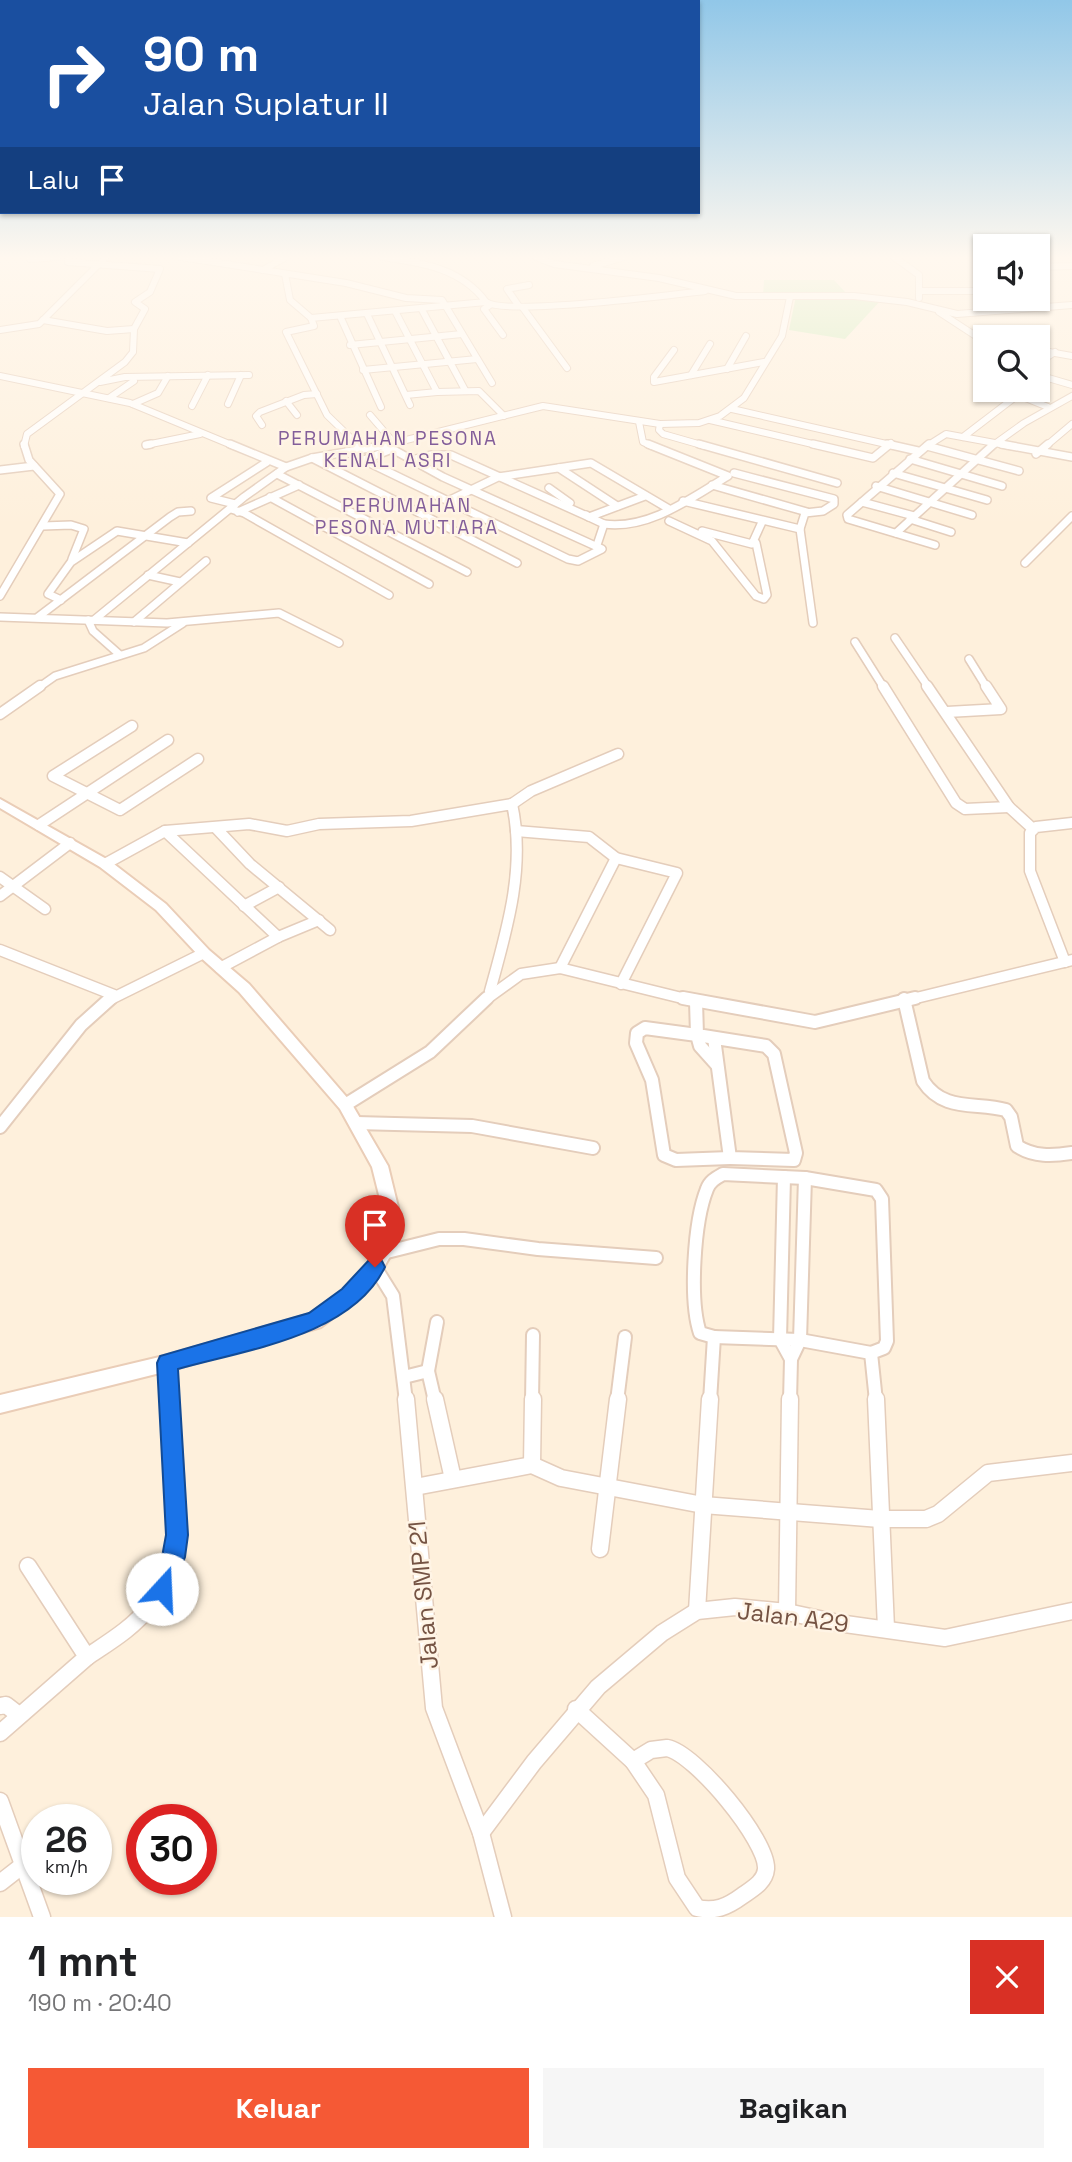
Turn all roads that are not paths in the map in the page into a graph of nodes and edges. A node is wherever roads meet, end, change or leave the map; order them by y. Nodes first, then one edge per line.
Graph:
1 (133, 346) edge
2 (294, 346) edge
3 (352, 346) edge
4 (384, 346) edge
5 (414, 346) edge
6 (444, 346) edge
7 (469, 346) edge
8 (550, 346) edge
9 (708, 346) edge
10 (740, 346) edge
11 (774, 346) edge
12 (674, 350) dead end
13 (1050, 351) edge
14 (1055, 352) junction
15 (1050, 355) edge
16 (1072, 356) edge
17 (477, 359) junction
18 (452, 361) junction
19 (764, 362) junction
20 (425, 365) junction
21 (394, 368) junction
22 (567, 368) dead end
23 (727, 369) junction
24 (363, 370) junction
25 (208, 375) junction
26 (691, 375) junction
27 (0, 376) edge
28 (168, 376) junction
29 (1050, 379) edge
30 (1054, 380) junction
31 (134, 381) dead end
32 (1050, 382) edge
33 (492, 383) dead end
34 (94, 384) junction
35 (1072, 385) edge
36 (465, 390) junction
37 (81, 392) junction
38 (437, 392) junction
39 (158, 393) junction
40 (317, 394) junction
41 (406, 395) junction
42 (1072, 396) edge
43 (108, 398) junction
44 (286, 401) junction
45 (1009, 402) edge
46 (1036, 402) edge
47 (133, 404) junction
48 (228, 404) dead end
49 (410, 405) dead end
50 (192, 406) dead end
51 (381, 407) dead end
52 (1048, 407) junction
53 (150, 410) junction
54 (732, 410) junction
55 (298, 415) dead end
56 (370, 415) dead end
57 (504, 416) junction
58 (710, 420) junction
59 (639, 422) junction
60 (660, 424) junction
61 (1072, 424) edge
62 (262, 425) dead end
63 (813, 428) junction
64 (200, 434) junction
65 (963, 437) junction
66 (800, 441) junction
67 (891, 443) junction
68 (146, 445) dead end
69 (994, 445) junction
70 (390, 446) junction
71 (927, 446) junction
72 (362, 449) junction
73 (918, 451) junction
74 (1040, 451) junction
75 (347, 452) junction
76 (1072, 457) edge
77 (312, 458) junction
78 (910, 459) junction
79 (977, 459) junction
80 (364, 460) junction
81 (412, 460) junction
82 (267, 462) junction
83 (34, 466) junction
84 (286, 467) junction
85 (559, 468) junction
86 (0, 470) edge
87 (1019, 471) dead end
88 (893, 473) junction
89 (961, 473) junction
90 (277, 474) junction
91 (731, 474) junction
92 (496, 476) junction
93 (837, 483) dead end
94 (299, 485) junction
95 (712, 485) junction
96 (561, 486) dead end
97 (876, 486) junction
98 (1002, 486) dead end
99 (549, 488) junction
100 (945, 488) junction
101 (471, 489) junction
102 (530, 491) junction
103 (645, 496) junction
104 (271, 497) junction
105 (987, 500) dead end
106 (448, 501) junction
107 (683, 501) junction
108 (862, 502) junction
109 (929, 502) junction
110 (617, 506) junction
111 (235, 508) junction
112 (669, 509) junction
113 (191, 511) dead end
114 (807, 512) junction
115 (972, 515) dead end
116 (653, 516) junction
117 (1072, 516) edge
118 (589, 517) junction
119 (912, 518) junction
120 (669, 521) junction
121 (762, 522) junction
122 (604, 524) junction
123 (43, 526) junction
124 (800, 529) junction
125 (951, 532) dead end
126 (896, 533) junction
127 (146, 535) junction
128 (755, 542) junction
129 (188, 543) junction
130 (597, 545) junction
131 (935, 545) dead end
132 (206, 561) dead end
133 (71, 562) junction
134 (517, 563) dead end
135 (1025, 563) dead end
136 (467, 572) dead end
137 (148, 575) junction
138 (180, 582) junction
139 (429, 584) dead end
140 (389, 595) dead end
141 (0, 596) edge
142 (61, 600) junction
143 (0, 617) edge
144 (38, 617) junction
145 (91, 620) junction
146 (134, 622) junction
147 (183, 623) junction
148 (813, 623) dead end
149 (895, 638) dead end
150 (855, 642) dead end
151 (339, 643) dead end
152 (120, 655) junction
153 (970, 659) dead end
154 (947, 712) junction
155 (0, 714) edge
156 (132, 726) dead end
157 (168, 740) dead end
158 (618, 754) dead end
159 (198, 758) dead end
160 (88, 793) junction
161 (0, 803) edge
162 (512, 804) junction
163 (1009, 807) junction
164 (1072, 823) edge
165 (39, 825) junction
166 (216, 828) junction
167 (1032, 828) junction
168 (165, 831) junction
169 (516, 831) junction
170 (70, 843) junction
171 (616, 858) junction
172 (105, 864) junction
173 (0, 877) edge
174 (13, 885) junction
175 (279, 887) junction
176 (0, 895) edge
177 (244, 906) junction
178 (45, 909) dead end
179 (319, 920) junction
180 (330, 930) dead end
181 (278, 937) junction
182 (0, 950) edge
183 (204, 953) junction
184 (1068, 961) edge
185 (220, 968) junction
186 (560, 968) junction
187 (621, 984) junction
188 (491, 992) junction
189 (114, 995) junction
190 (904, 999) junction
191 (696, 1001) junction
192 (697, 1035) junction
193 (714, 1038) junction
194 (716, 1065) junction
195 (345, 1105) junction
196 (356, 1123) junction
197 (0, 1127) edge
198 (593, 1148) dead end
199 (1072, 1153) edge
200 (730, 1158) junction
201 (784, 1177) junction
202 (805, 1178) junction
203 (656, 1258) dead end
204 (379, 1260) junction
205 (437, 1322) dead end
206 (533, 1335) dead end
207 (625, 1337) dead end
208 (714, 1337) junction
209 (780, 1339) junction
210 (800, 1340) junction
211 (871, 1353) junction
212 (791, 1359) junction
213 (168, 1363) junction
214 (428, 1371) junction
215 (404, 1377) junction
216 (0, 1404) edge
217 (1072, 1463) edge
218 (532, 1465) junction
219 (453, 1479) junction
220 (607, 1485) junction
221 (415, 1487) junction
222 (703, 1505) junction
223 (790, 1510) junction
224 (880, 1519) junction
225 (600, 1549) dead end
226 (28, 1566) dead end
227 (697, 1611) junction
228 (1072, 1611) edge
229 (787, 1612) junction
230 (886, 1628) junction
231 (87, 1657) junction
232 (0, 1706) edge
233 (576, 1709) junction
234 (19, 1715) junction
235 (0, 1733) edge
236 (633, 1761) junction
237 (0, 1801) edge
238 (481, 1833) junction
239 (21, 1859) edge
240 (21, 1867) edge
241 (0, 1883) edge
242 (34, 1895) edge
243 (42, 1917) edge
244 (503, 1917) edge

1 - 34 street
2 - 40 street
3 - 24 street
4 - 21 street
5 - 20 street
6 - 18 street
7 - 17 street
8 - 22 street
9 - 26 street
10 - 23 street
11 - 19 street
12 - 26 street
13 - 14 street
14 - 15 street
14 - 16 street
17 - 18 street
17 - 33 street
18 - 20 street
18 - 36 street
19 - 23 street
19 - 54 street
20 - 21 street
20 - 38 street
21 - 24 street
21 - 41 street
23 - 26 street
24 - 51 street
25 - 28 street
25 - 48 street
25 - 50 street
27 - 37 street
28 - 34 street
28 - 39 street
29 - 30 street
30 - 32 street
30 - 35 street
31 - 43 street
34 - 37 street
36 - 38 street
36 - 57 street
37 - 43 street
37 - 83 street
38 - 41 street
39 - 47 street
39 - 53 street
40 - 44 street
40 - 72 street
41 - 49 street
42 - 52 street
43 - 47 street
44 - 55 street
44 - 62 street
45 - 65 street
46 - 52 street
47 - 53 street
52 - 69 street
53 - 64 street
54 - 58 street
54 - 63 street
56 - 70 street
57 - 59 street
57 - 70 street
58 - 60 street
58 - 66 street
59 - 60 street
59 - 91 street
60 - 93 street
61 - 74 street
63 - 66 street
63 - 67 street
64 - 68 street
64 - 82 street
65 - 69 street
65 - 71 street
66 - 67 street
67 - 73 street
69 - 74 street
69 - 79 street
70 - 72 street
70 - 80 street
70 - 81 street
71 - 73 street
71 - 79 street
72 - 75 street
73 - 78 street
74 - 76 street
75 - 77 street
75 - 80 street
77 - 84 street
77 - 134 street
78 - 88 street
78 - 89 street
79 - 87 street
79 - 89 street
80 - 106 street
81 - 92 street
81 - 101 street
82 - 84 street
82 - 111 street
83 - 86 street
83 - 123 street
84 - 90 street
85 - 92 street
85 - 103 street
85 - 110 street
88 - 97 street
88 - 100 street
89 - 98 street
89 - 100 street
90 - 94 street
90 - 111 street
91 - 95 street
91 - 114 street
92 - 101 street
92 - 102 street
94 - 104 street
94 - 136 street
95 - 107 street
95 - 114 street
96 - 99 street
97 - 108 street
97 - 109 street
99 - 102 street
99 - 118 street
100 - 105 street
100 - 109 street
101 - 106 street
101 - 130 street
102 - 118 street
103 - 110 street
103 - 112 street
104 - 111 street
104 - 139 street
106 - 130 street
107 - 112 street
107 - 121 street
108 - 119 street
108 - 126 street
109 - 115 street
109 - 119 street
110 - 118 street
111 - 129 street
111 - 140 street
112 - 116 street
113 - 127 street
114 - 124 street
116 - 120 street
116 - 122 street
117 - 135 street
118 - 122 street
119 - 125 street
119 - 126 street
120 - 128 street
120 - 128 street
121 - 124 street
121 - 128 street
122 - 130 street
123 - 133 street
123 - 141 street
124 - 148 street
126 - 131 street
127 - 129 street
127 - 133 street
127 - 142 street
129 - 137 street
132 - 138 street
133 - 142 street
137 - 138 street
137 - 145 street
138 - 146 street
142 - 144 street
143 - 144 street
144 - 145 street
145 - 146 street
145 - 152 street
146 - 147 street
147 - 151 street
147 - 152 street
149 - 154 street
150 - 163 street
152 - 155 street
153 - 154 street
154 - 163 street
156 - 160 street
157 - 160 street
158 - 162 street
159 - 160 street
160 - 165 street
161 - 165 street
162 - 166 street
162 - 169 street
163 - 167 street
164 - 167 street
165 - 170 street
166 - 168 street
166 - 175 street
167 - 184 street
168 - 172 street
168 - 177 street
169 - 171 street
169 - 188 street
170 - 172 street
170 - 174 street
171 - 186 street
171 - 187 street
172 - 183 street
173 - 174 street
174 - 176 street
174 - 178 street
175 - 177 street
175 - 179 street
177 - 181 street
179 - 180 street
179 - 181 street
181 - 185 street
182 - 189 street
183 - 185 street
183 - 189 street
184 - 190 street
185 - 195 street
186 - 187 street
186 - 188 street
187 - 191 street
188 - 195 street
189 - 197 street
190 - 191 street
190 - 199 street
191 - 192 street
192 - 193 street
192 - 194 street
192 - 200 street
193 - 194 street
193 - 200 street
194 - 200 street
195 - 196 street
196 - 198 street
196 - 204 street
201 - 202 street
201 - 208 street
201 - 209 street
202 - 210 street
202 - 211 street
203 - 204 street
204 - 213 street
204 - 215 street, Jalan SMP 21
205 - 214 street
206 - 218 street
207 - 220 street
208 - 209 street
208 - 222 street
209 - 210 street
209 - 212 street
210 - 211 street
210 - 212 street
211 - 224 street
212 - 223 street
213 - 216 street
213 - 231 street
214 - 215 street
214 - 219 street
215 - 221 street, Jalan SMP 21
217 - 224 street
218 - 219 street
218 - 220 street
219 - 221 street
220 - 222 street
220 - 225 street
221 - 238 street, Jalan SMP 21
222 - 223 street
222 - 227 street
223 - 224 street
223 - 229 street
224 - 230 street
226 - 231 street
227 - 229 street, Jalan A29
227 - 233 street, Jalan A29
228 - 230 street, Jalan A29
229 - 230 street, Jalan A29
231 - 234 street
232 - 234 street
233 - 236 street
233 - 238 street, Jalan A29
234 - 235 street
236 - 236 street
237 - 239 street
238 - 244 street, Jalan SMP 21
240 - 241 street
242 - 243 street

